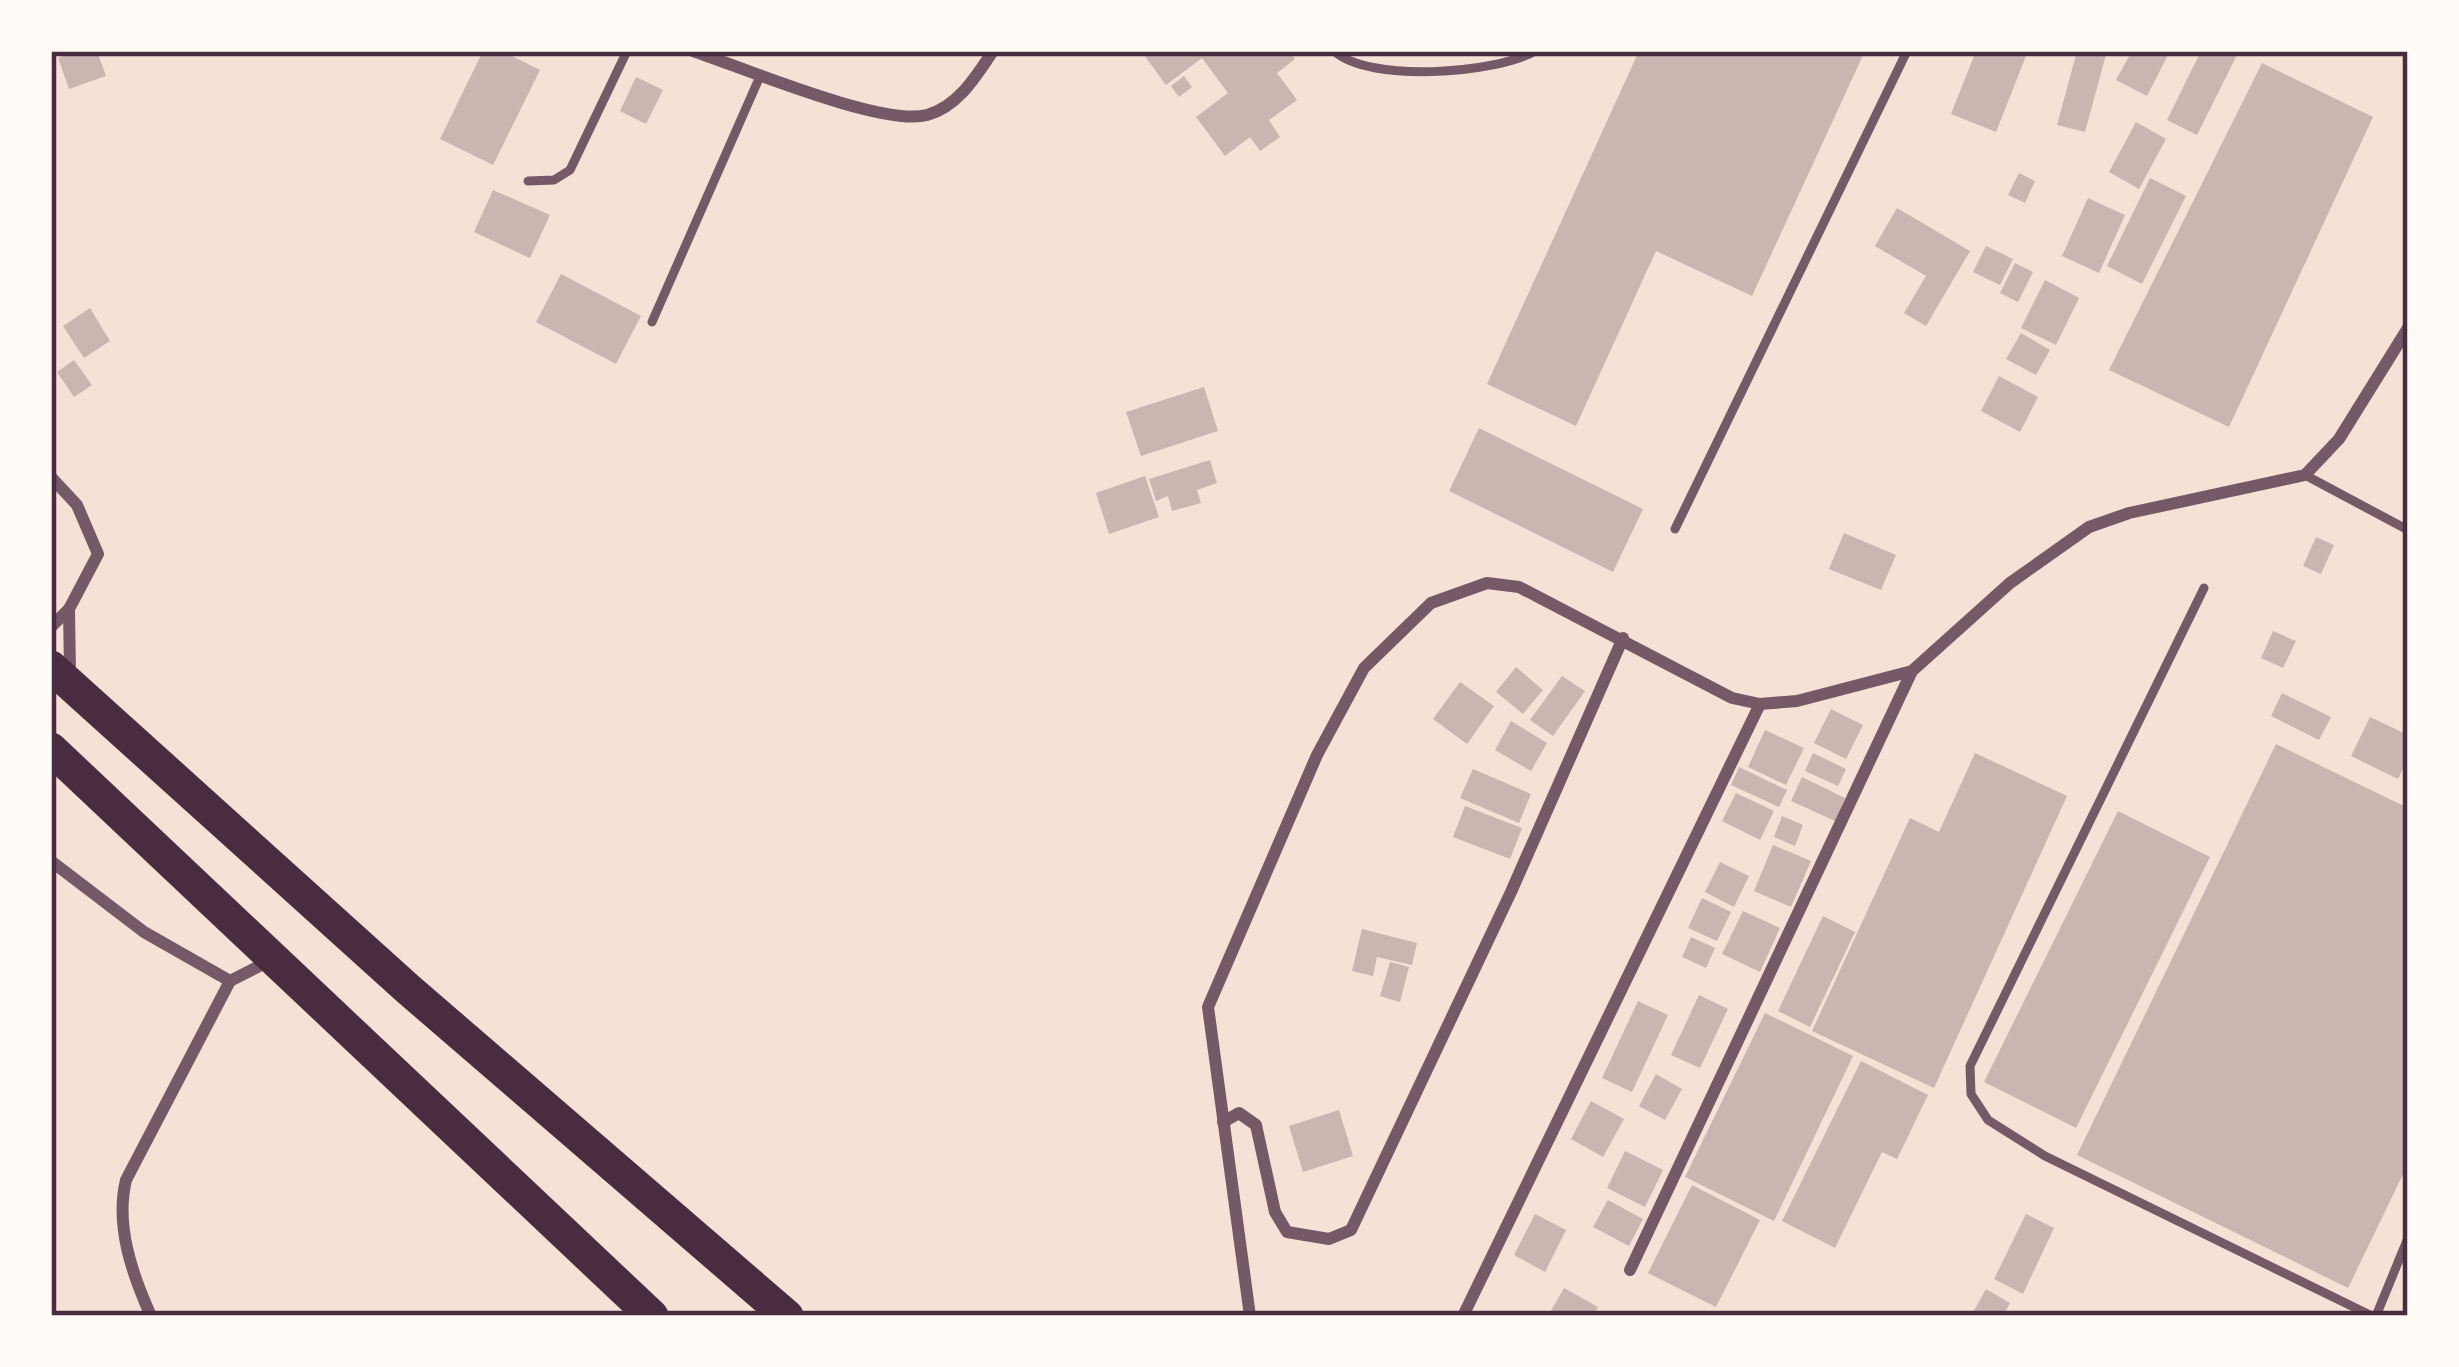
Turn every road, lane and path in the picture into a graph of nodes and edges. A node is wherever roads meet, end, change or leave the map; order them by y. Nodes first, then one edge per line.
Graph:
1 (627, 51) edge
2 (693, 51) edge
3 (993, 51) edge
4 (1334, 51) edge
5 (1535, 51) edge
6 (1907, 51) edge
7 (761, 74) junction
8 (529, 181) dead end
9 (652, 322) dead end
10 (2408, 328) edge
11 (2305, 475) junction
12 (51, 477) edge
13 (1675, 529) dead end
14 (2408, 530) edge
15 (2204, 588) dead end
16 (70, 609) junction
17 (51, 627) edge
18 (1623, 638) junction
19 (1912, 671) junction
20 (61, 675) edge
21 (1760, 704) junction
22 (51, 749) edge
23 (51, 861) edge
24 (270, 960) junction
25 (230, 981) junction
26 (1223, 1122) junction
27 (2408, 1238) edge
28 (1630, 1270) dead end
29 (151, 1316) edge
30 (652, 1316) edge
31 (787, 1316) edge
32 (1250, 1316) edge
33 (1462, 1316) edge
34 (2374, 1316) edge

1 - 8 lane
2 - 7 street
3 - 7 street
4 - 5 lane
6 - 13 lane
7 - 9 lane
10 - 11 street
11 - 14 lane
11 - 19 street
12 - 16 street
15 - 34 lane
16 - 17 street
16 - 20 street
18 - 21 street
18 - 26 street
18 - 26 street
19 - 21 street
19 - 28 street
20 - 31 highway
21 - 33 street
22 - 24 highway
23 - 25 street
24 - 25 street
24 - 30 highway
25 - 29 street
26 - 32 street
27 - 34 lane

